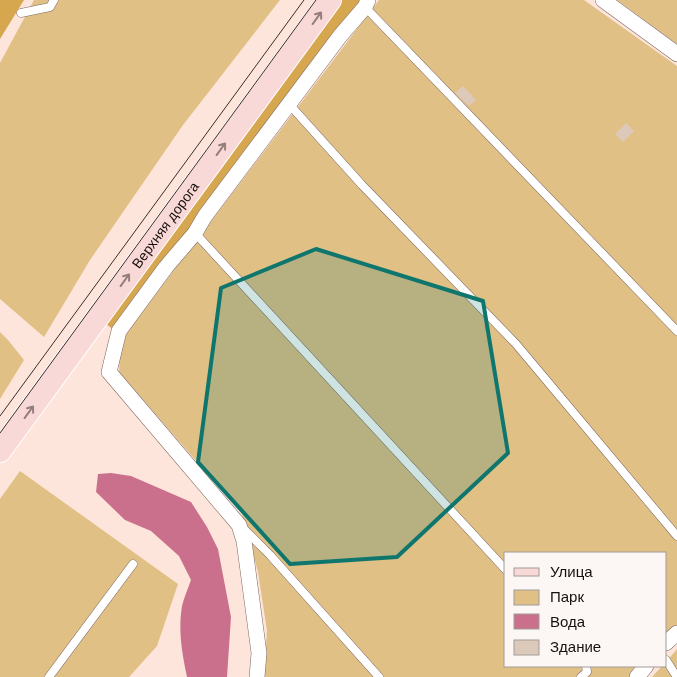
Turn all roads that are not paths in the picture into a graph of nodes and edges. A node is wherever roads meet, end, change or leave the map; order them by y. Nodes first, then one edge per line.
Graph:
1 (54, 0) edge
2 (330, 0) edge
3 (603, 0) edge
4 (367, 4) edge
5 (21, 13) dead end
6 (677, 54) edge
7 (289, 104) junction
8 (195, 233) junction
9 (677, 331) edge
10 (0, 451) edge
11 (240, 525) junction
12 (677, 536) edge
13 (133, 564) dead end
14 (504, 568) edge
15 (677, 633) edge
16 (667, 643) edge
17 (667, 662) edge
18 (586, 667) edge
19 (645, 667) edge
20 (49, 677) edge
21 (257, 677) edge
22 (378, 677) edge
23 (581, 677) edge
24 (637, 677) edge
25 (677, 677) edge

1 - 5 lane
10 -> 2 main road, Верхняя дорога
3 - 6 street
4 - 7 street
4 - 9 lane
7 - 8 street
7 - 12 lane
8 - 11 street
8 - 14 lane
11 - 21 street
11 - 22 lane
13 - 20 lane
15 - 16 street
17 - 25 lane
18 - 23 lane
19 - 24 street

